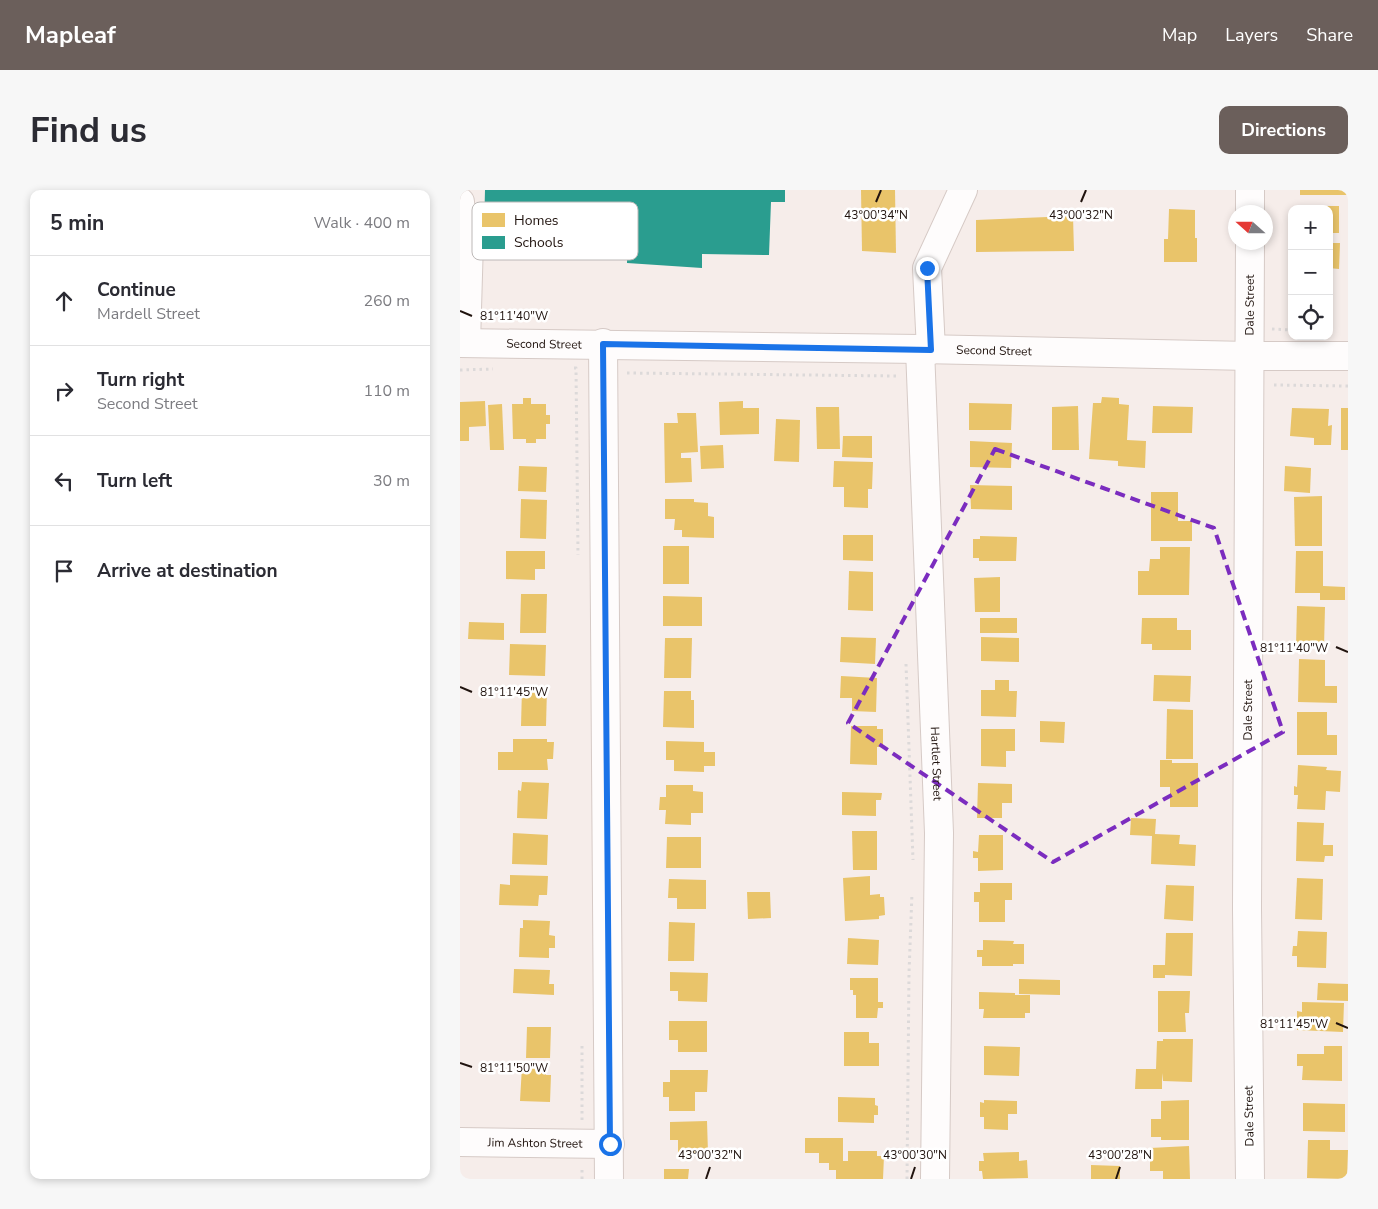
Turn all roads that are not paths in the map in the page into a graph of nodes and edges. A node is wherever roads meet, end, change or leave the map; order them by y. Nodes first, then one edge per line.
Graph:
1 (963, 190) edge
2 (1250, 190) edge
3 (460, 202) edge
4 (1250, 205) edge
5 (1250, 250) edge
6 (463, 343) edge
7 (603, 344) junction
8 (925, 349) junction
9 (1249, 356) junction
10 (1348, 356) edge
11 (460, 1142) edge
12 (610, 1144) junction
13 (610, 1179) edge
14 (936, 1179) edge
15 (1250, 1179) edge

1 - 8 street, Hartlet Street
2 - 4 street
3 - 6 street
5 - 9 street, Dale Street
6 - 7 street, Second Street
7 - 8 street, Second Street
7 - 12 street
8 - 9 street, Second Street
8 - 14 street, Hartlet Street
9 - 10 street, Second Street
9 - 15 street, Dale Street
11 - 12 street, Jim Ashton Street
12 - 13 street

